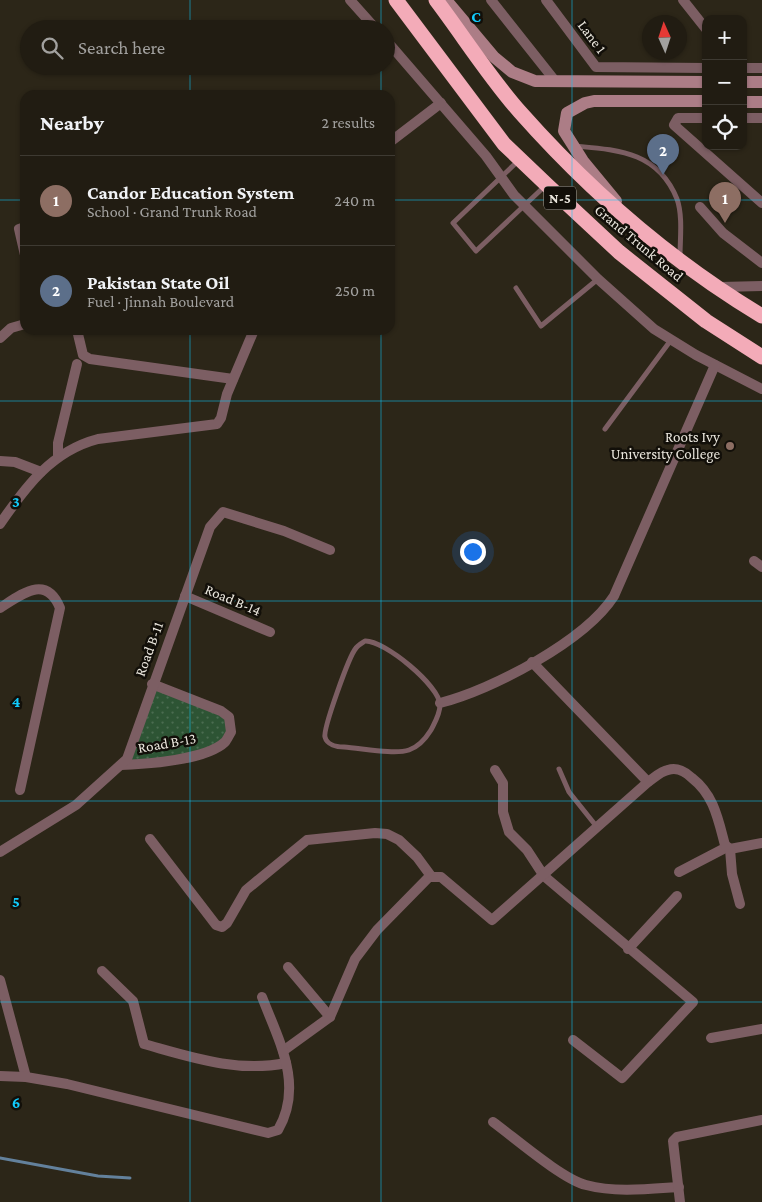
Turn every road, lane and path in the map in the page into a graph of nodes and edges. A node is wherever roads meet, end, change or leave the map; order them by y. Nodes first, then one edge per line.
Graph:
1 (350, 0) edge
2 (396, 0) edge
3 (436, 0) edge
4 (446, 0) edge
5 (491, 0) edge
6 (546, 0) edge
7 (683, 0) edge
8 (368, 20) edge
9 (702, 24) edge
10 (395, 50) edge
11 (702, 68) edge
12 (747, 68) edge
13 (762, 68) edge
14 (660, 81) junction
15 (556, 82) junction
16 (702, 82) edge
17 (747, 82) edge
18 (762, 82) edge
19 (672, 101) junction
20 (702, 102) edge
21 (747, 102) edge
22 (762, 102) edge
23 (442, 103) junction
24 (702, 118) edge
25 (747, 118) edge
26 (762, 118) edge
27 (395, 138) edge
28 (572, 146) junction
29 (702, 150) edge
30 (702, 150) edge
31 (520, 159) junction
32 (502, 178) junction
33 (546, 185) junction
34 (762, 203) edge
35 (525, 206) junction
36 (700, 207) dead end
37 (648, 235) junction
38 (680, 258) junction
39 (762, 263) edge
40 (598, 279) junction
41 (762, 286) edge
42 (719, 287) junction
43 (516, 288) dead end
44 (762, 316) edge
45 (20, 325) edge
46 (78, 335) edge
47 (252, 335) edge
48 (0, 338) edge
49 (671, 340) junction
50 (762, 356) edge
51 (77, 364) dead end
52 (715, 365) junction
53 (233, 379) junction
54 (762, 389) edge
55 (605, 429) dead end
56 (58, 457) junction
57 (0, 461) edge
58 (41, 472) junction
59 (0, 524) edge
60 (330, 550) dead end
61 (185, 596) junction
62 (0, 608) edge
63 (270, 632) dead end
64 (532, 662) junction
65 (152, 684) junction
66 (440, 704) junction
67 (121, 765) junction
68 (495, 770) dead end
69 (559, 770) dead end
70 (648, 782) junction
71 (20, 790) dead end
72 (597, 827) junction
73 (150, 839) dead end
74 (762, 844) edge
75 (729, 848) junction
76 (0, 852) edge
77 (679, 872) dead end
78 (431, 876) junction
79 (544, 876) junction
80 (677, 896) dead end
81 (740, 904) dead end
82 (628, 949) junction
83 (288, 967) dead end
84 (102, 971) dead end
85 (0, 980) edge
86 (262, 997) dead end
87 (330, 1017) junction
88 (762, 1029) edge
89 (711, 1038) dead end
90 (573, 1040) dead end
91 (283, 1051) junction
92 (286, 1063) junction
93 (0, 1076) edge
94 (26, 1077) junction
95 (762, 1120) edge
96 (494, 1122) dead end
97 (679, 1187) junction
98 (680, 1202) edge

1 - 8 street
2 - 31 highway, Grand Trunk Road / N-5
3 - 37 highway, Grand Trunk Road / N-5
4 - 15 street
5 - 15 street
6 - 11 street, Lane 1
7 - 9 street
10 - 23 street
12 - 13 street
14 - 15 street
14 - 16 street
14 - 19 street
17 - 18 street
19 - 20 street
19 - 28 street
21 - 22 street
23 - 27 street
23 - 32 street
24 - 30 street
25 - 26 street
28 - 37 street
28 - 38 lane
29 - 34 street
31 - 32 lane
31 - 33 highway, Grand Trunk Road / N-5
32 - 35 street
32 - 35 lane
33 - 35 lane
33 - 50 highway, Grand Trunk Road / N-5
35 - 40 street
36 - 39 street
37 - 38 highway, Grand Trunk Road / N-5
38 - 42 highway, Grand Trunk Road / N-5
40 - 43 lane
40 - 49 street
41 - 42 street
42 - 44 highway, Grand Trunk Road / N-5
45 - 48 street
46 - 53 street
47 - 53 street
49 - 52 street
49 - 55 lane
51 - 56 street
52 - 54 street
52 - 64 street
53 - 56 street
56 - 58 street
57 - 58 street
58 - 59 street
60 - 61 street, Road B-11
61 - 63 street, Road B-14
61 - 65 street, Road B-11
62 - 71 street
64 - 66 street
64 - 70 street
65 - 67 street, Road B-11
65 - 67 street, Road B-13
66 - 66 lane
67 - 76 street, Road B-11
68 - 79 street
69 - 72 lane
70 - 72 street
70 - 75 street
72 - 79 street
73 - 78 street
74 - 75 street
75 - 77 street
75 - 81 street
78 - 79 street
78 - 87 street
79 - 82 street
80 - 82 street
82 - 90 street
83 - 87 street
84 - 92 street
85 - 94 street
86 - 91 street
87 - 91 street
88 - 89 street
91 - 92 street
92 - 94 street
93 - 94 street
95 - 97 street
96 - 97 street
97 - 98 street

